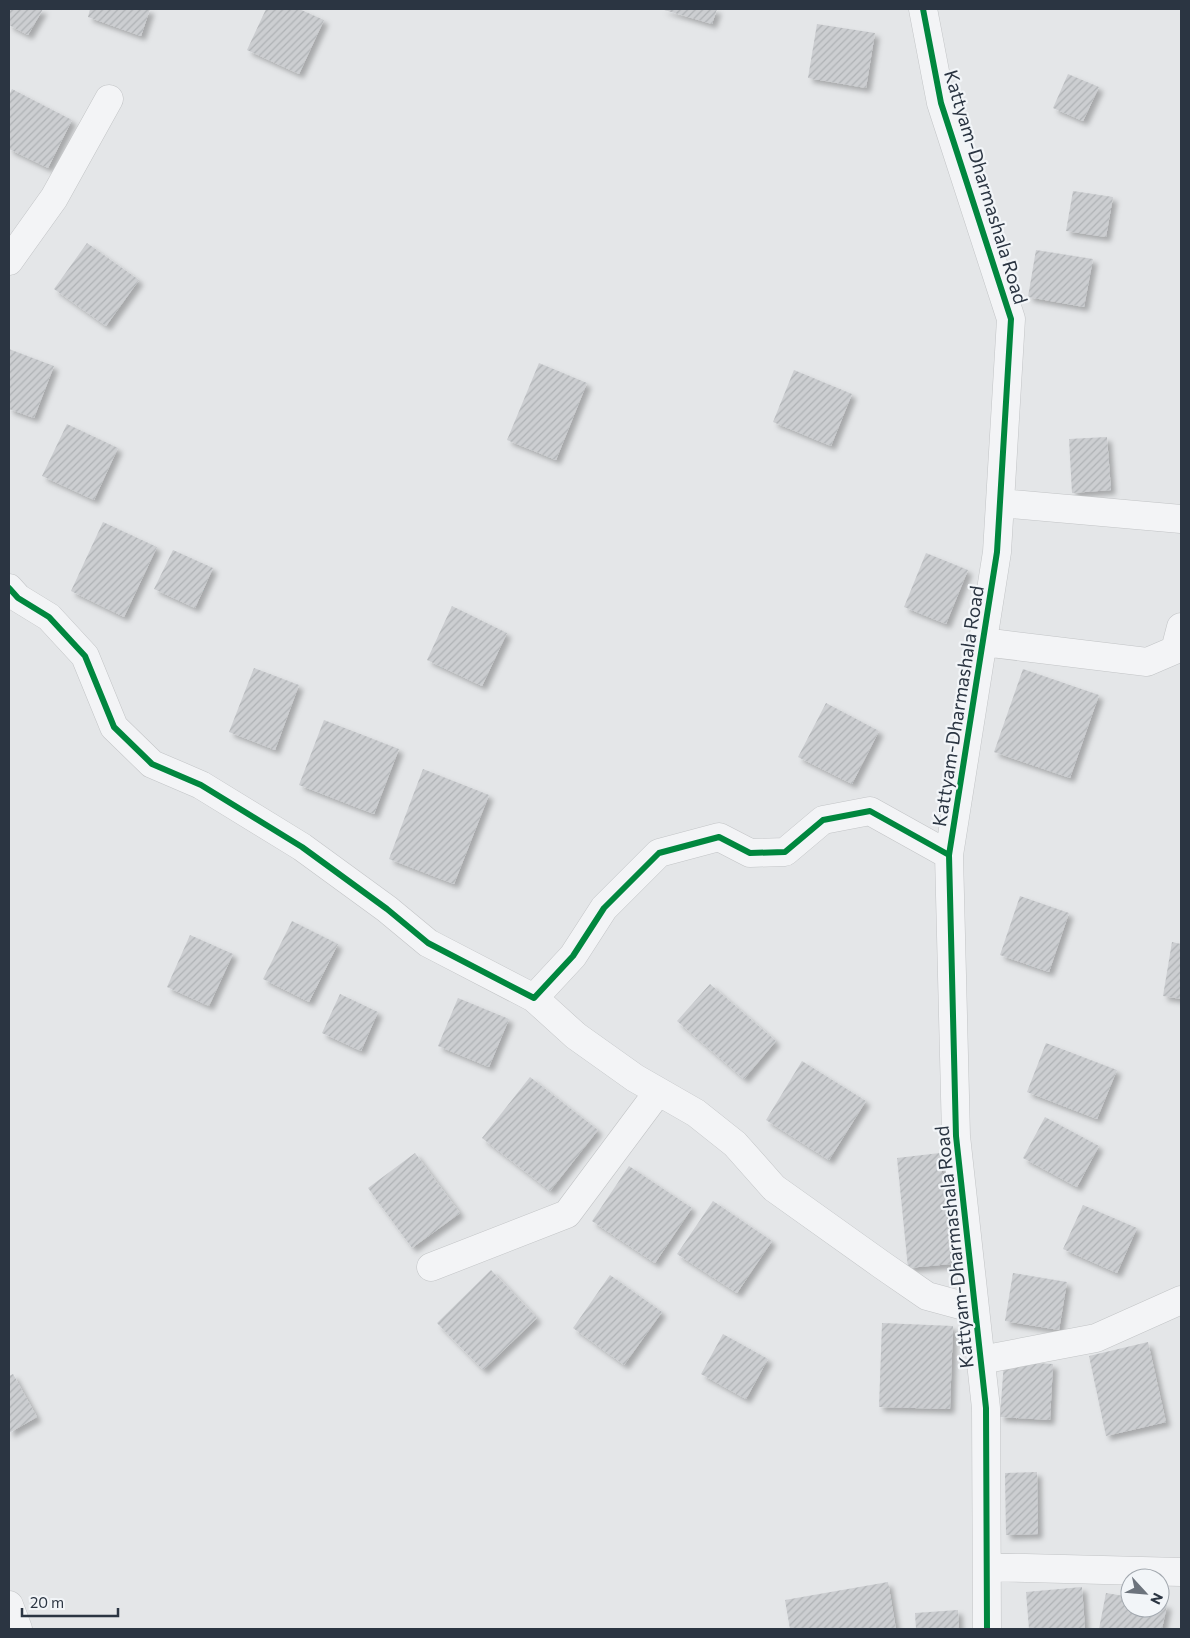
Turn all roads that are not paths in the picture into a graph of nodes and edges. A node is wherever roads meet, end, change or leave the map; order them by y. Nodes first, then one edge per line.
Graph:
1 (922, 9) edge
2 (109, 99) dead end
3 (9, 261) edge
4 (1000, 503) junction
5 (1181, 519) edge
6 (9, 588) edge
7 (1181, 627) edge
8 (983, 642) junction
9 (949, 855) junction
10 (534, 998) junction
11 (658, 1092) junction
12 (432, 1267) dead end
13 (1181, 1300) edge
14 (975, 1309) junction
15 (980, 1360) junction
16 (987, 1567) junction
17 (1181, 1572) edge
18 (9, 1605) edge
19 (18, 1629) edge
20 (988, 1629) edge

1 - 4 street, Kattyam-Dharmashala Road
2 - 3 street
4 - 5 street
4 - 8 street, Kattyam-Dharmashala Road
6 - 10 street
7 - 8 street
8 - 9 street, Kattyam-Dharmashala Road
9 - 10 street
9 - 14 street, Kattyam-Dharmashala Road
10 - 11 street
11 - 12 street
11 - 14 street
13 - 15 street
14 - 15 street, Kattyam-Dharmashala Road
15 - 16 street, Kattyam-Dharmashala Road
16 - 17 street
16 - 20 street, Kattyam-Dharmashala Road
18 - 19 street

